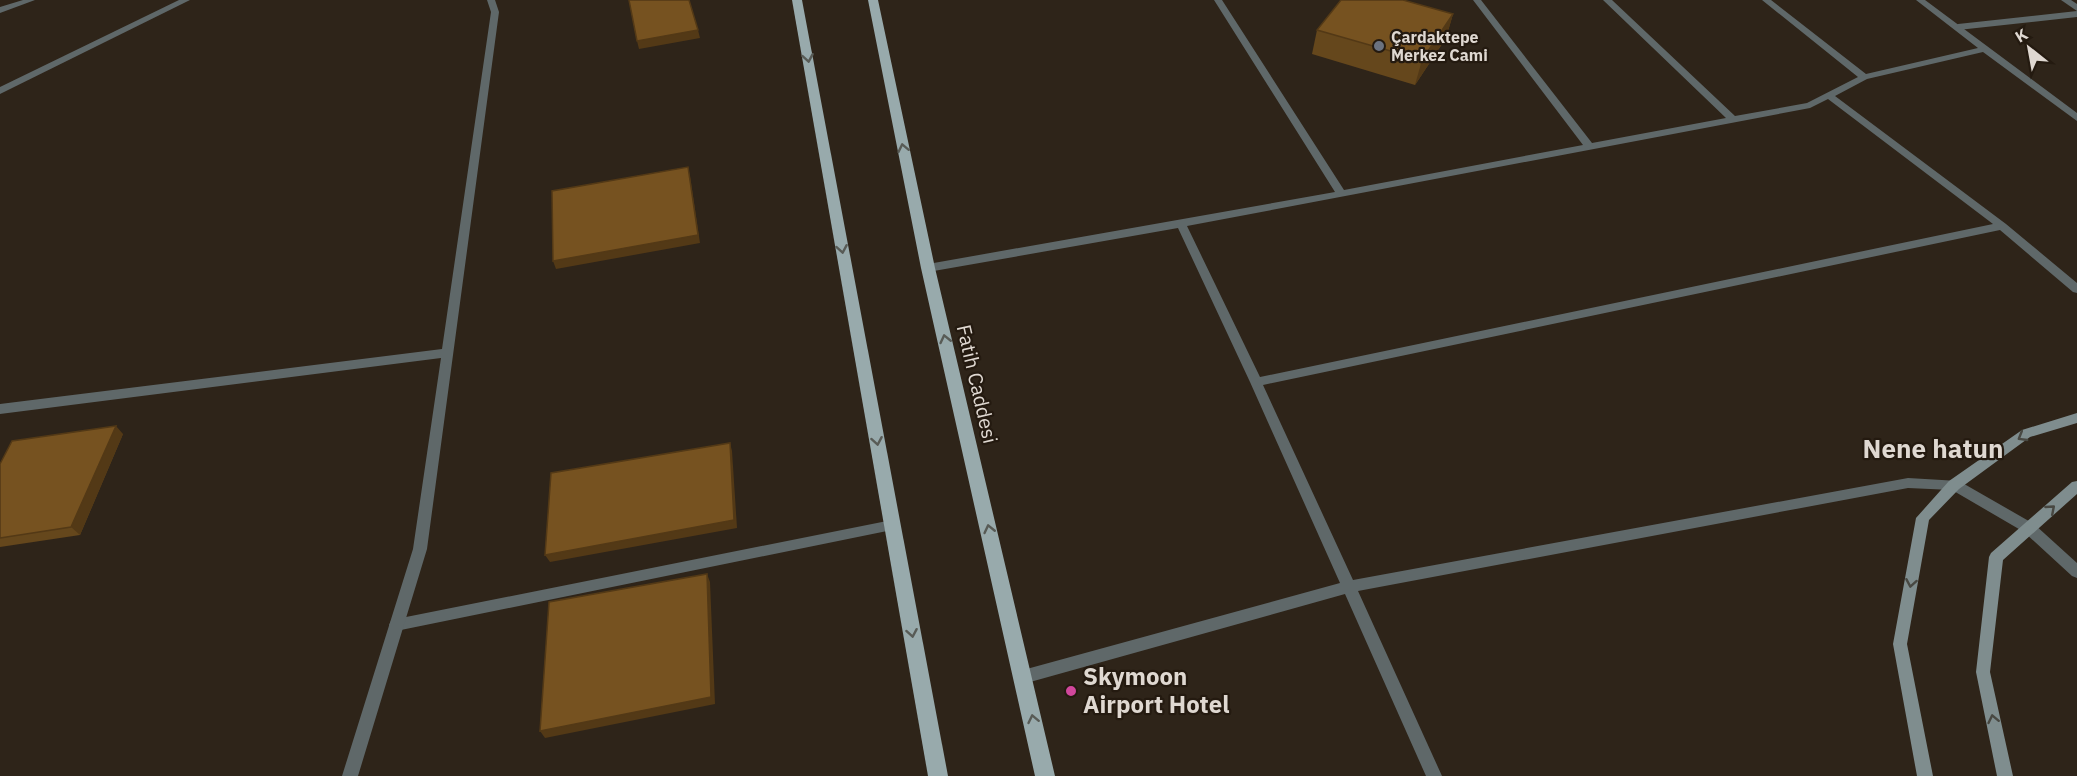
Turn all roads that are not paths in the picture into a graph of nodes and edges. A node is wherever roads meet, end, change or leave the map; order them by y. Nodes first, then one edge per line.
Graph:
1 (31, 0) edge
2 (186, 0) edge
3 (491, 0) edge
4 (797, 0) edge
5 (873, 0) edge
6 (1218, 0) edge
7 (1477, 0) edge
8 (1607, 0) edge
9 (1766, 0) edge
10 (1920, 0) edge
11 (2065, 0) edge
12 (2077, 8) edge
13 (0, 10) edge
14 (2077, 14) edge
15 (1958, 27) junction
16 (1984, 49) junction
17 (1864, 77) junction
18 (0, 91) edge
19 (1829, 96) junction
20 (2077, 118) edge
21 (1734, 120) junction
22 (1590, 147) junction
23 (1341, 193) junction
24 (1181, 224) junction
25 (2002, 226) junction
26 (928, 268) junction
27 (2077, 289) edge
28 (447, 353) junction
29 (1256, 382) junction
30 (0, 409) edge
31 (2077, 418) edge
32 (1954, 485) junction
33 (2077, 486) edge
34 (892, 525) junction
35 (2029, 528) junction
36 (2077, 572) edge
37 (1349, 587) junction
38 (396, 625) junction
39 (1023, 677) junction
40 (350, 776) edge
41 (938, 776) edge
42 (1045, 776) edge
43 (1434, 776) edge
44 (1925, 776) edge
45 (2005, 776) edge

1 - 13 street
2 - 18 street
3 - 28 street
4 -> 34 main road
26 -> 5 main road, Fatih Caddesi
6 - 23 street
7 - 22 street
8 - 21 street
9 - 17 street
10 - 15 street
11 - 12 street
14 - 15 street
15 - 16 street
16 - 17 street
16 - 20 street
17 - 19 street
19 - 21 street
19 - 25 street
21 - 22 street
22 - 23 street
23 - 24 street
24 - 26 street
24 - 29 street
25 - 27 street
25 - 29 street
39 -> 26 main road, Fatih Caddesi
28 - 30 street
28 - 38 street
29 - 37 street
31 -> 32 street
32 - 35 street
32 - 37 street
32 -> 44 street
35 -> 33 street
34 - 38 street
34 -> 41 main road
35 - 36 street
45 -> 35 street
37 - 39 street
37 - 43 street
38 - 40 street
42 -> 39 main road, Fatih Caddesi

